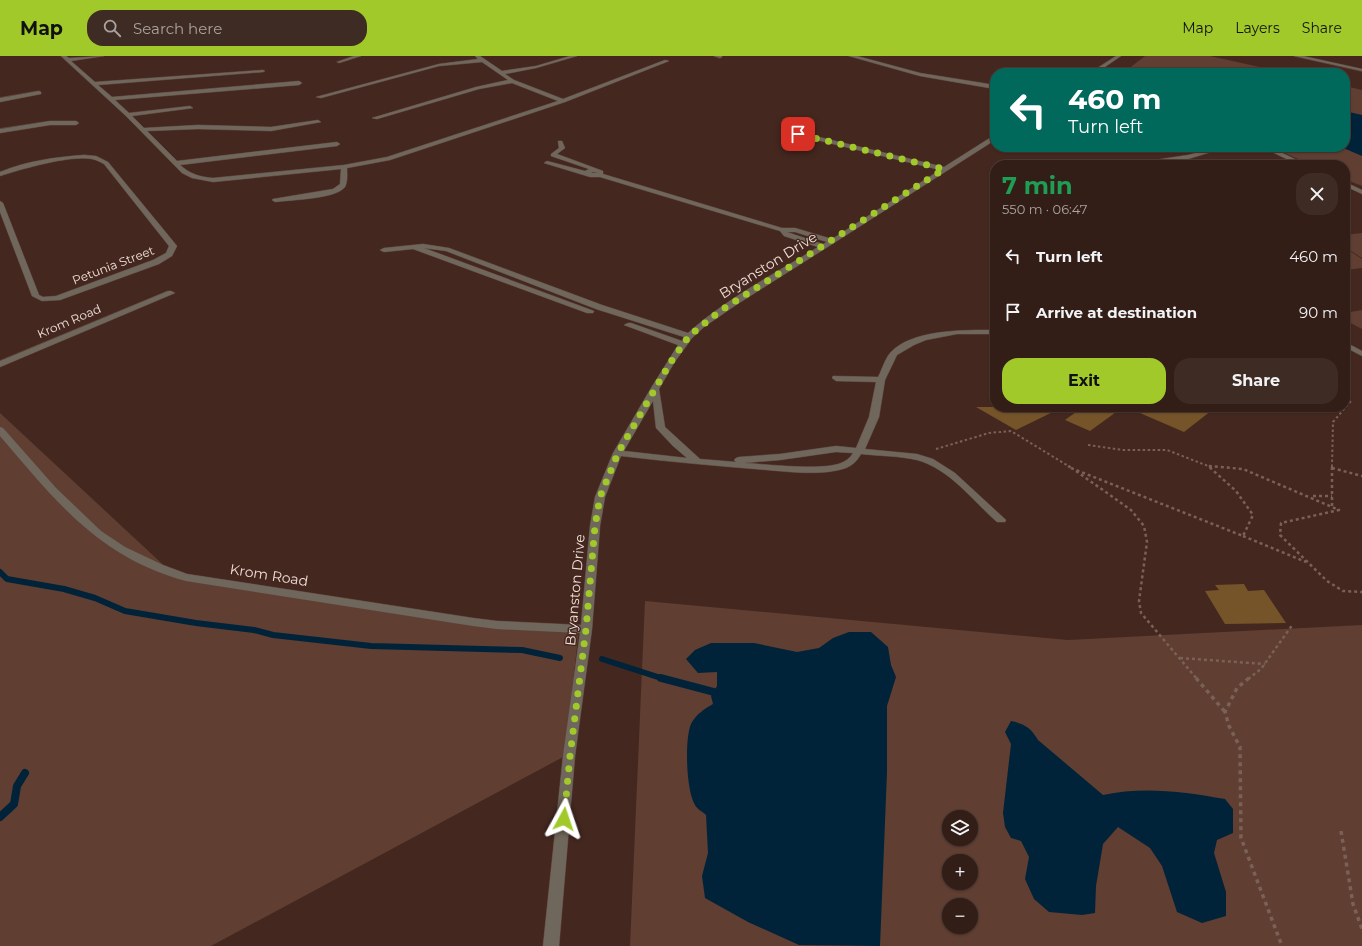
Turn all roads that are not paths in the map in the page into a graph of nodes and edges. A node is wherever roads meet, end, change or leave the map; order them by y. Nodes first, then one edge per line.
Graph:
1 (100, 56) edge
2 (359, 56) edge
3 (477, 56) edge
4 (575, 56) edge
5 (851, 56) edge
6 (1119, 56) edge
7 (1296, 56) edge
8 (66, 58) edge
9 (482, 60) junction
10 (667, 61) dead end
11 (339, 62) dead end
12 (1101, 68) edge
13 (1362, 70) edge
14 (263, 71) dead end
15 (500, 73) junction
16 (512, 81) junction
17 (299, 83) dead end
18 (94, 84) junction
19 (990, 86) edge
20 (39, 93) dead end
21 (319, 97) dead end
22 (111, 99) junction
23 (0, 100) edge
24 (563, 101) junction
25 (190, 108) dead end
26 (128, 115) junction
27 (375, 118) dead end
28 (318, 122) dead end
29 (76, 124) dead end
30 (142, 130) junction
31 (0, 131) edge
32 (798, 134) dead end
33 (990, 140) edge
34 (560, 142) dead end
35 (337, 144) dead end
36 (1206, 152) edge
37 (1276, 152) edge
38 (1168, 160) edge
39 (1293, 160) edge
40 (178, 163) junction
41 (547, 163) dead end
42 (344, 168) junction
43 (944, 169) junction
44 (594, 170) junction
45 (586, 173) junction
46 (0, 174) edge
47 (600, 175) junction
48 (1350, 186) edge
49 (1362, 192) edge
50 (275, 200) dead end
51 (0, 203) edge
52 (782, 230) junction
53 (833, 241) junction
54 (824, 247) junction
55 (384, 250) dead end
56 (171, 293) dead end
57 (990, 332) edge
58 (686, 340) junction
59 (1350, 347) edge
60 (1362, 354) edge
61 (0, 364) edge
62 (836, 378) dead end
63 (881, 380) junction
64 (655, 388) junction
65 (0, 430) edge
66 (859, 451) junction
67 (618, 453) junction
68 (697, 462) junction
69 (721, 462) junction
70 (1001, 520) dead end
71 (586, 629) junction
72 (552, 946) edge

1 - 8 street
2 - 11 street
3 - 9 street
4 - 15 street
5 - 19 street
6 - 12 street
7 - 13 street
8 - 18 street
9 - 15 street
9 - 21 street
10 - 24 street
14 - 18 street
15 - 16 street
16 - 24 street
16 - 27 street
17 - 22 street
18 - 22 street
20 - 23 street
22 - 26 street
24 - 42 street
25 - 26 street
26 - 30 street
28 - 30 street
29 - 31 street
30 - 40 street
32 - 43 street
33 - 43 street, Bryanston Drive
34 - 44 street
35 - 40 street
36 - 38 street
37 - 39 street
40 - 42 street
41 - 45 street
42 - 50 street
43 - 53 street, Bryanston Drive
44 - 45 street
44 - 47 street
45 - 47 street
46 - 51 street, Petunia Street
47 - 52 street
48 - 49 street
52 - 53 street
52 - 54 street
53 - 54 street, Bryanston Drive
54 - 58 street, Bryanston Drive
55 - 58 street
56 - 61 street, Krom Road
57 - 63 street
58 - 64 street, Bryanston Drive
59 - 60 street
62 - 63 street
63 - 66 street
64 - 67 street, Bryanston Drive
64 - 68 street
65 - 71 street, Krom Road
66 - 69 street
66 - 69 street
66 - 70 street
67 - 68 street
67 - 71 street, Bryanston Drive
68 - 69 street
71 - 72 street, Bryanston Drive

